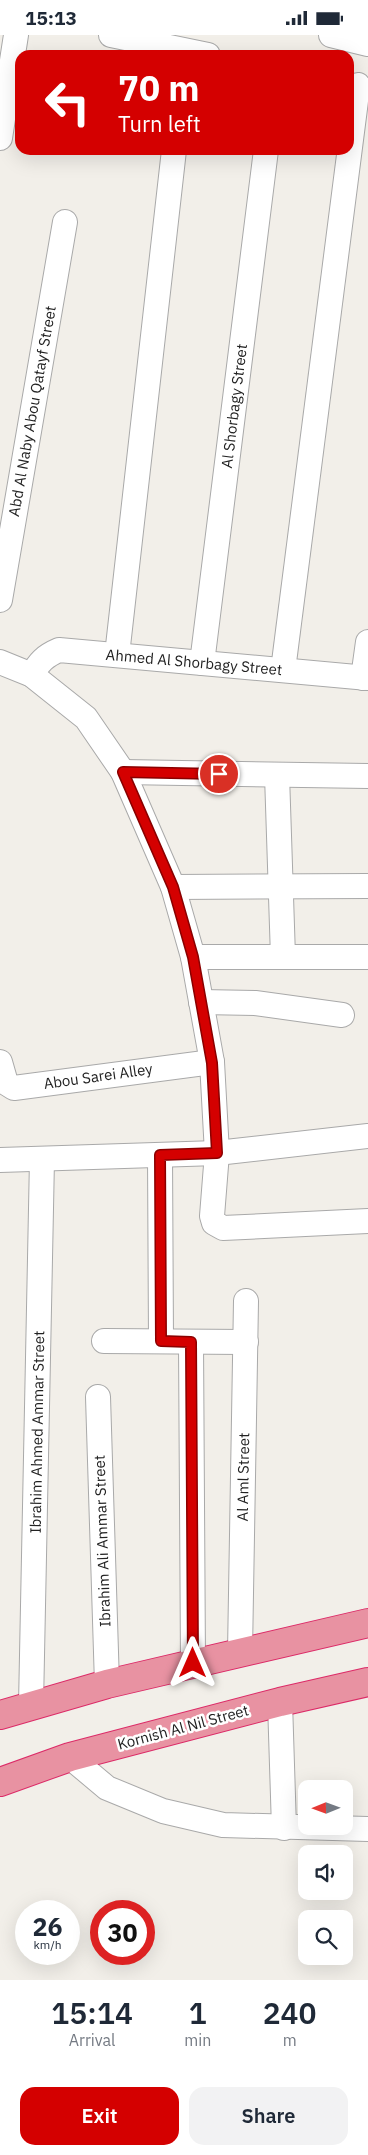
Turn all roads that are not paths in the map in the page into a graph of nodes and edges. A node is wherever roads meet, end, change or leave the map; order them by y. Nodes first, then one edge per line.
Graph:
1 (16, 35) edge
2 (111, 35) edge
3 (331, 35) edge
4 (143, 38) edge
5 (368, 44) edge
6 (183, 50) edge
7 (358, 85) edge
8 (354, 116) edge
9 (0, 138) edge
10 (173, 155) edge
11 (265, 155) edge
12 (349, 155) edge
13 (65, 221) dead end
14 (0, 600) edge
15 (368, 642) edge
16 (116, 655) junction
17 (0, 662) edge
18 (202, 663) junction
19 (283, 670) junction
20 (32, 675) junction
21 (366, 678) edge
22 (123, 772) junction
23 (277, 775) junction
24 (368, 776) edge
25 (368, 886) edge
26 (173, 887) junction
27 (281, 887) junction
28 (193, 957) junction
29 (283, 957) junction
30 (368, 957) edge
31 (201, 1002) junction
32 (342, 1015) dead end
33 (0, 1062) edge
34 (212, 1063) junction
35 (368, 1135) edge
36 (217, 1153) junction
37 (160, 1155) junction
38 (42, 1159) junction
39 (0, 1160) edge
40 (368, 1221) edge
41 (246, 1301) dead end
42 (104, 1341) dead end
43 (161, 1341) junction
44 (191, 1342) junction
45 (246, 1342) junction
46 (98, 1397) dead end
47 (368, 1623) edge
48 (240, 1652) junction
49 (193, 1663) junction
50 (368, 1681) edge
51 (107, 1685) junction
52 (280, 1702) junction
53 (31, 1705) junction
54 (0, 1715) edge
55 (70, 1757) junction
56 (0, 1782) edge
57 (284, 1828) junction
58 (368, 1829) edge

1 - 9 street
2 - 4 street
3 - 5 street
4 - 6 street
7 - 8 street
10 - 16 street
11 - 18 street, Al Shorbagy Street
12 - 19 street
13 - 14 street, Abd Al Naby Abou Qatayf Street
15 - 21 street
16 - 18 street, Ahmed Al Shorbagy Street
16 - 20 street, Ahmed Al Shorbagy Street
17 - 20 street
18 - 19 street, Ahmed Al Shorbagy Street
19 - 21 street, Ahmed Al Shorbagy Street
20 - 22 street
22 - 23 street
22 - 26 street
23 - 24 street
23 - 27 street
25 - 27 street
26 - 27 street
26 - 28 street
27 - 29 street
28 - 29 street
28 - 31 street
29 - 30 street
31 - 32 street
31 - 34 street
33 - 34 street, Abou Sarei Alley
34 - 36 street
35 - 36 street
36 - 37 street
36 - 40 street
37 - 38 street
37 - 43 street
38 - 39 street
38 - 53 street, Ibrahim Ahmed Ammar Street
41 - 45 street, Al Aml Street
42 - 43 street
43 - 44 street
44 - 45 street
44 - 49 street
45 - 48 street, Al Aml Street
46 - 51 street, Ibrahim Ali Ammar Street
47 - 48 highway
48 - 49 highway
49 - 51 highway
50 - 52 highway, Kornish Al Nil Street
51 - 53 highway
52 - 55 highway, Kornish Al Nil Street
52 - 57 street
53 - 54 highway
55 - 56 highway, Kornish Al Nil Street
55 - 57 street
57 - 58 street

